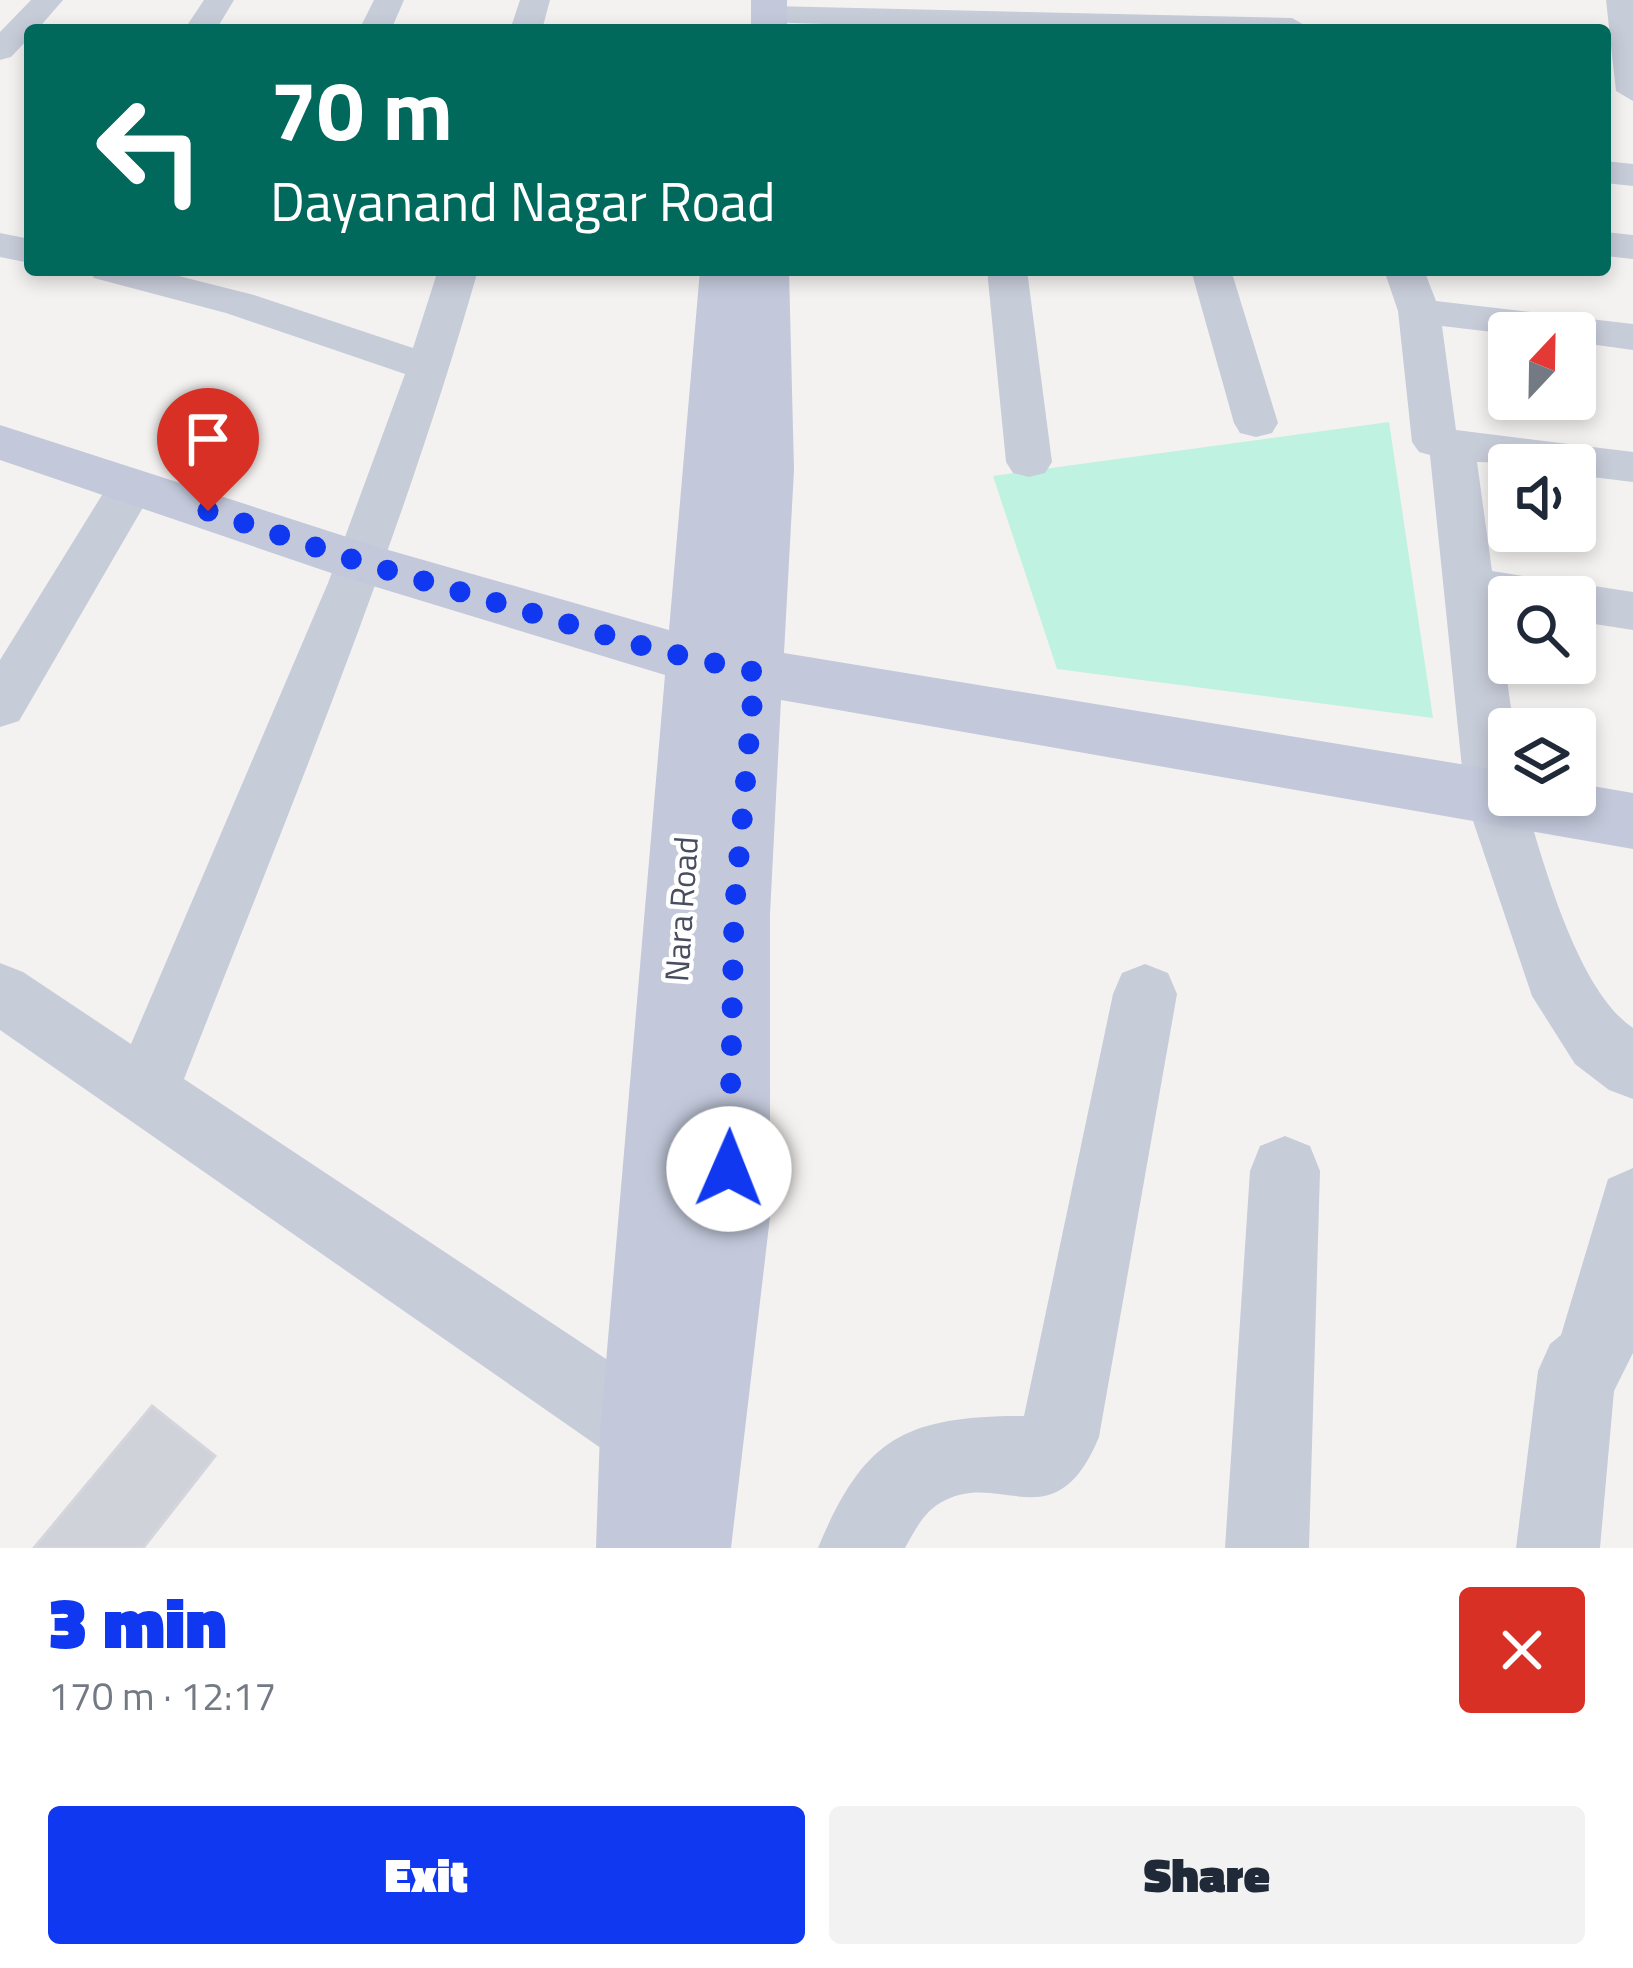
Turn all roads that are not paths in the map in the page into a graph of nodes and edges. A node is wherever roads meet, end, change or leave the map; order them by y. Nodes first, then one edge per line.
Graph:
1 (48, 0) edge
2 (1621, 0) edge
3 (759, 15) edge
4 (978, 16) edge
5 (1128, 17) edge
6 (1289, 19) edge
7 (25, 24) edge
8 (24, 25) edge
9 (0, 50) edge
10 (1633, 91) edge
11 (158, 276) edge
12 (456, 276) edge
13 (723, 276) edge
14 (766, 276) edge
15 (1007, 276) edge
16 (1213, 276) edge
17 (249, 287) edge
18 (1412, 290) edge
19 (1633, 337) edge
20 (431, 368) junction
21 (1256, 423) dead end
22 (0, 442) edge
23 (1451, 445) junction
24 (1029, 462) dead end
25 (1633, 467) edge
26 (132, 485) junction
27 (360, 562) junction
28 (1468, 586) junction
29 (1488, 589) edge
30 (1596, 605) edge
31 (1633, 611) edge
32 (726, 667) junction
33 (0, 706) edge
34 (1488, 748) edge
35 (1488, 795) edge
36 (1596, 814) edge
37 (1501, 816) edge
38 (1633, 821) edge
39 (0, 993) edge
40 (1145, 994) dead end
41 (1633, 1067) edge
42 (144, 1094) junction
43 (1285, 1171) dead end
44 (1633, 1204) edge
45 (646, 1432) junction
46 (668, 1533) edge
47 (860, 1548) edge
48 (1267, 1548) edge
49 (1558, 1548) edge

1 - 7 street
2 - 10 street
3 - 4 street
4 - 5 street
5 - 6 street
8 - 9 street
11 - 17 street
12 - 20 street
13 - 32 main road, Nara Road
14 - 32 main road
15 - 24 street
16 - 21 street
17 - 20 street
18 - 19 street
18 - 23 street
20 - 27 street
22 - 26 main road
23 - 25 street
23 - 28 street
26 - 27 main road
26 - 33 street
27 - 32 main road
27 - 42 street
28 - 29 street
28 - 34 street
30 - 31 street
32 - 35 main road
32 - 45 main road, Nara Road
32 - 46 main road
36 - 38 main road
37 - 41 street
39 - 42 street
40 - 47 street
42 - 45 street
43 - 48 street
44 - 49 street
45 - 46 street

